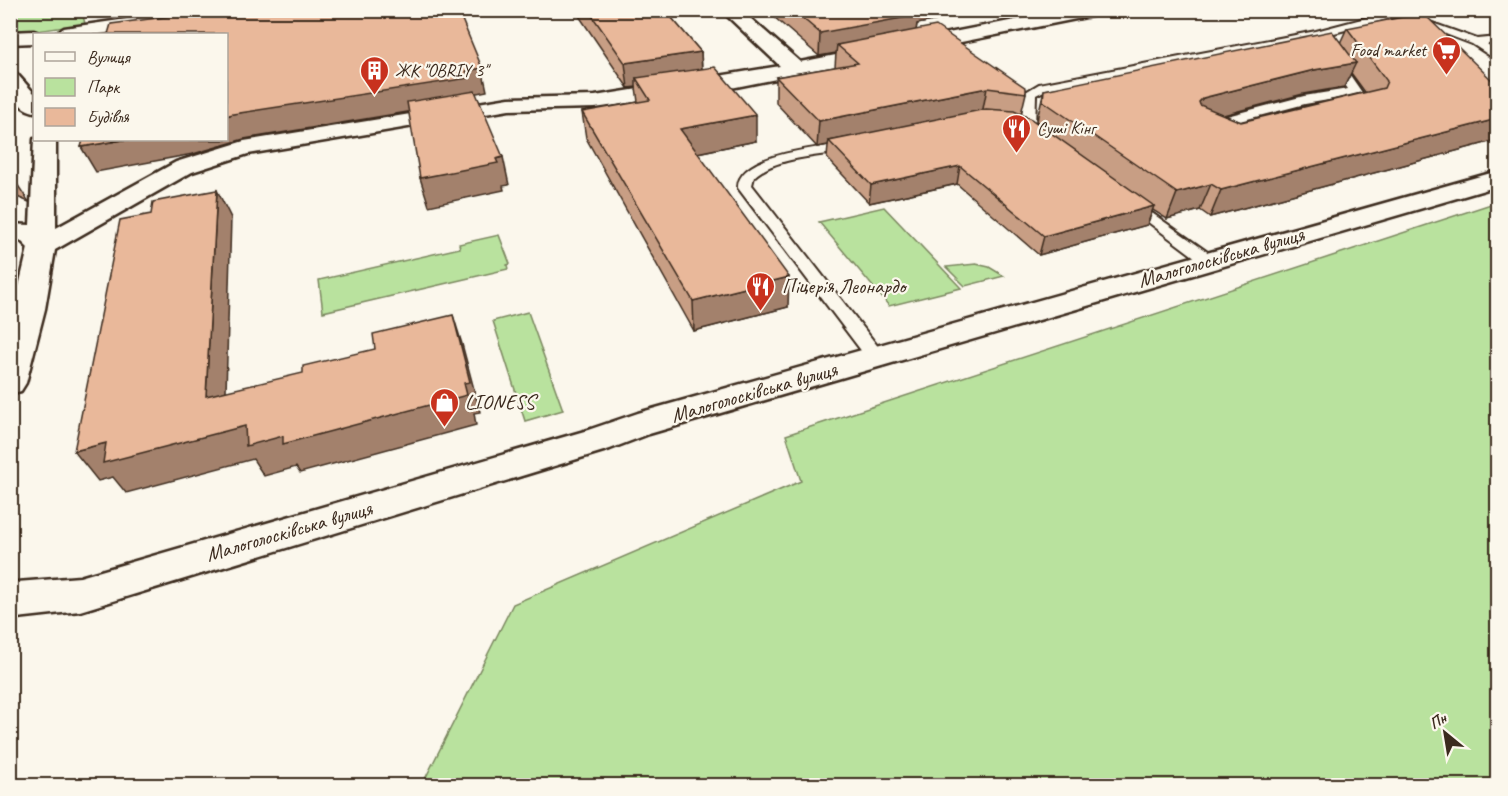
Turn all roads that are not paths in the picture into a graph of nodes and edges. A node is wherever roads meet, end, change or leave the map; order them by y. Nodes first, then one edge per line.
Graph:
1 (231, 10) edge
2 (730, 10) edge
3 (1096, 10) edge
4 (71, 33) edge
5 (1316, 34) junction
6 (33, 37) edge
7 (10, 38) edge
8 (1497, 40) edge
9 (1476, 42) junction
10 (1497, 58) edge
11 (795, 69) junction
12 (10, 78) edge
13 (1355, 92) junction
14 (33, 105) edge
15 (1343, 113) edge
16 (1219, 137) edge
17 (1043, 138) edge
18 (45, 141) edge
19 (866, 144) edge
20 (1497, 178) edge
21 (1116, 192) edge
22 (10, 232) edge
23 (42, 246) junction
24 (1210, 261) junction
25 (876, 357) junction
26 (10, 383) edge
27 (10, 598) edge

1 - 4 street
2 - 11 street
3 - 11 street
5 - 9 lane
5 - 13 lane
5 - 17 lane
6 - 7 street
8 - 9 lane
9 - 10 lane
11 - 23 street
12 - 14 street
13 - 15 lane
13 - 16 lane
18 - 23 street
19 - 25 lane
20 - 24 street, Малоголосківська вулиця
21 - 24 lane
22 - 23 street
23 - 26 street
24 - 25 street, Малоголосківська вулиця
25 - 27 street, Малоголосківська вулиця

